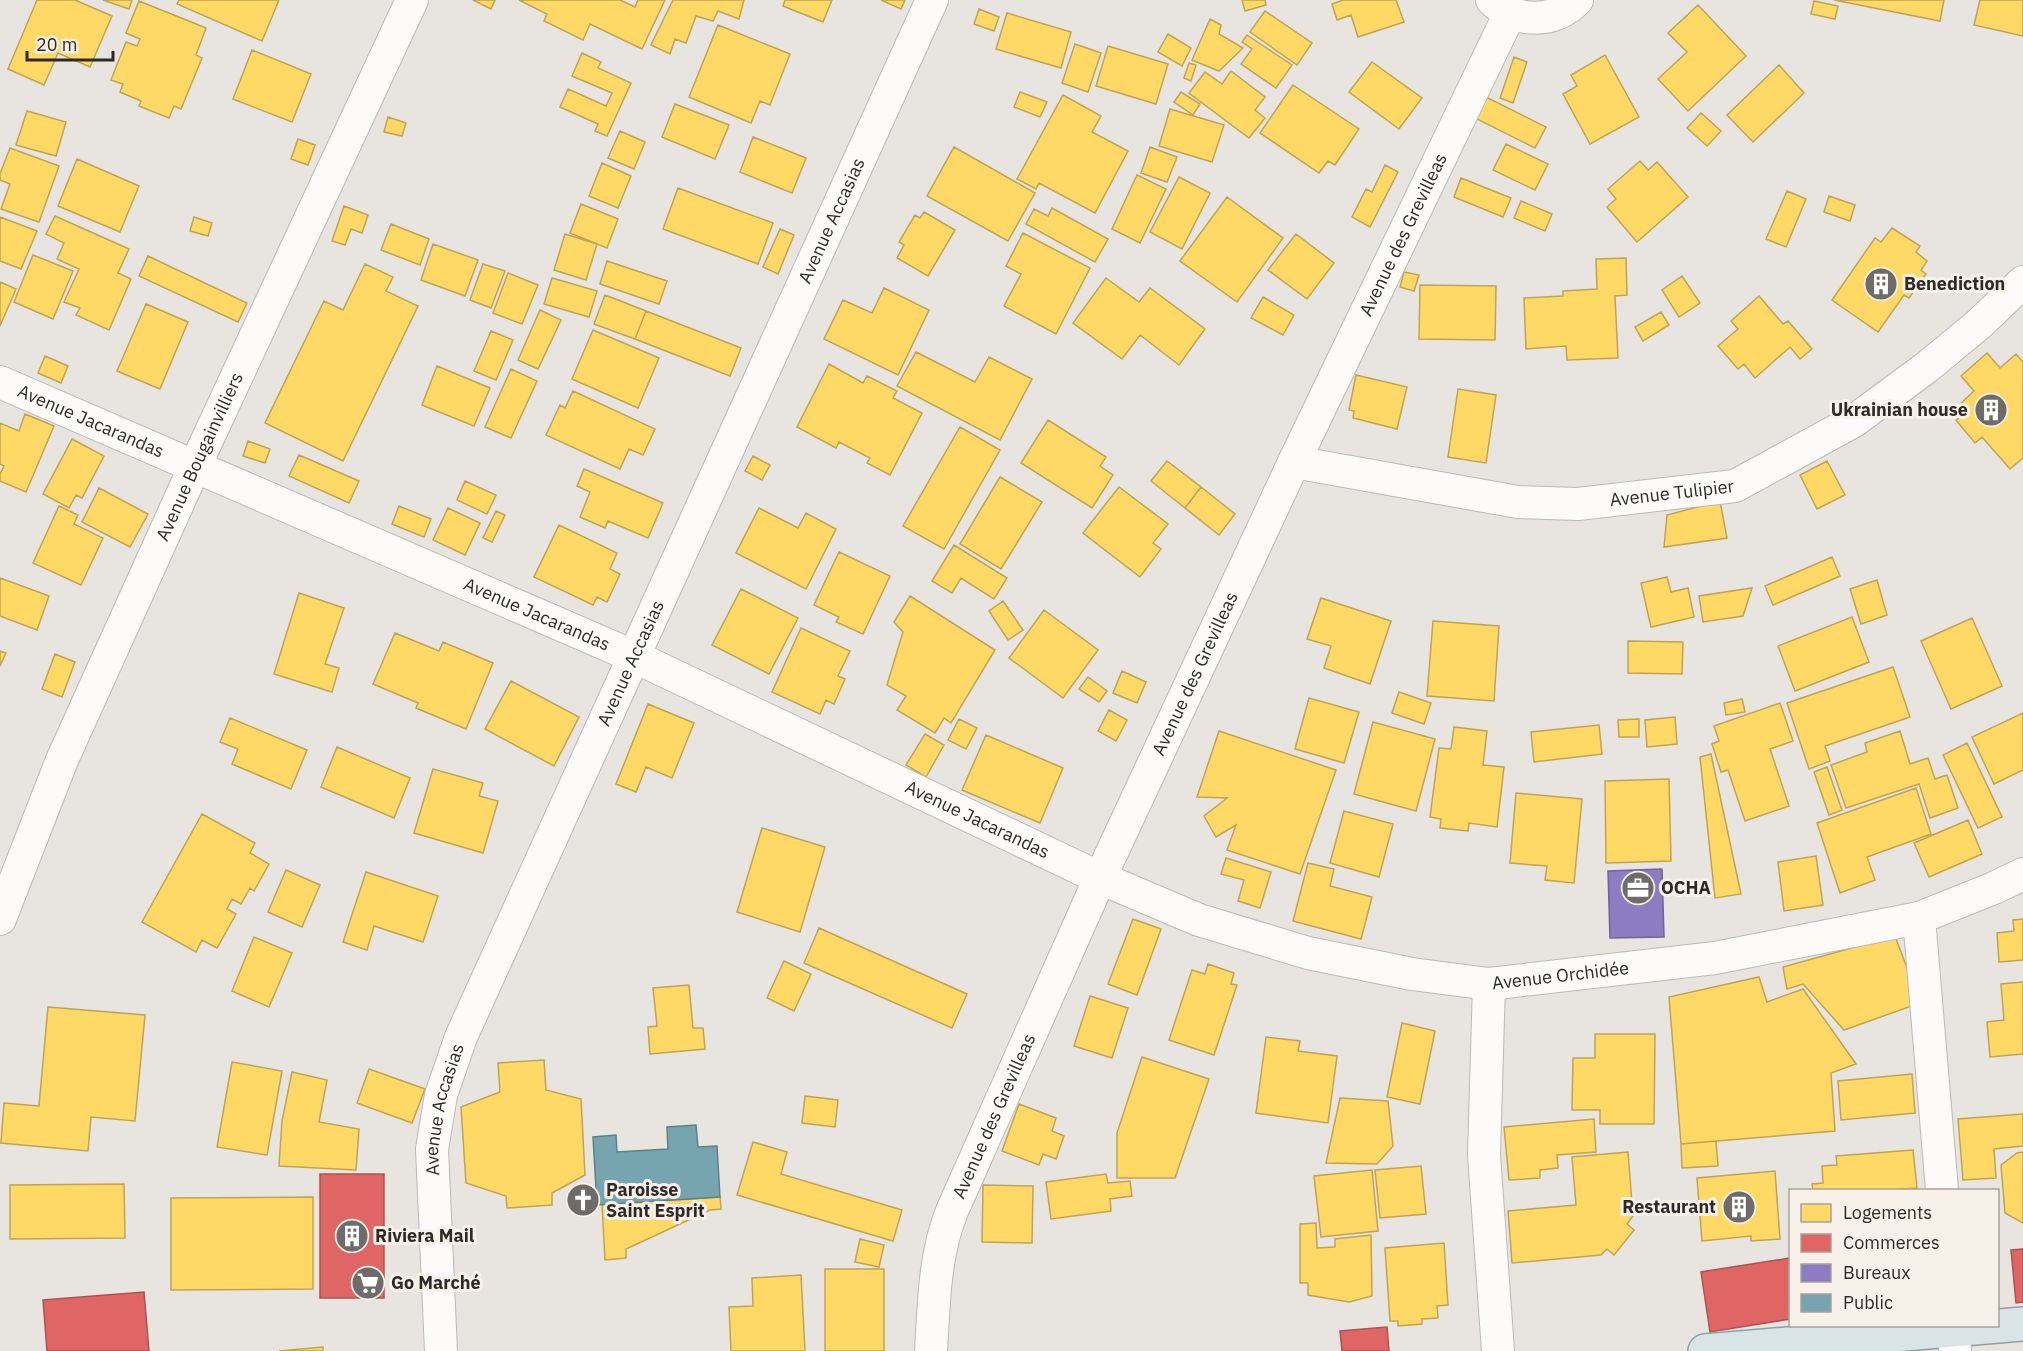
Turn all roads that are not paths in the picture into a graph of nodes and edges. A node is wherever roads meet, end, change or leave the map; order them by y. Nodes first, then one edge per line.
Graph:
1 (412, 0) edge
2 (932, 0) edge
3 (1577, 0) edge
4 (1501, 6) edge
5 (2023, 282) edge
6 (0, 382) edge
7 (1294, 462) junction
8 (195, 466) junction
9 (633, 656) junction
10 (2023, 874) edge
11 (1101, 878) junction
12 (1919, 918) junction
13 (0, 919) edge
14 (1489, 984) junction
15 (1942, 1189) edge
16 (2023, 1324) edge
17 (1954, 1335) edge
18 (441, 1351) edge
19 (931, 1351) edge
20 (1498, 1351) edge
21 (1706, 1351) edge

1 - 8 street, Avenue Bougainvilliers
2 - 9 street, Avenue Accasias
3 - 4 street, Avenue des Grevilleas
4 - 7 street, Avenue des Grevilleas
5 - 7 street, Avenue Tulipier
6 - 8 street, Avenue Jacarandas
7 - 11 street, Avenue des Grevilleas
8 - 9 street, Avenue Jacarandas
8 - 13 street, Avenue Bougainvilliers
9 - 11 street, Avenue Jacarandas
9 - 18 street, Avenue Accasias
10 - 12 street, Avenue Orchidée
11 - 14 street, Avenue Orchidée
11 - 19 street, Avenue des Grevilleas
12 - 14 street, Avenue Orchidée
12 - 15 street
14 - 20 street
16 - 17 main road
17 - 21 main road

